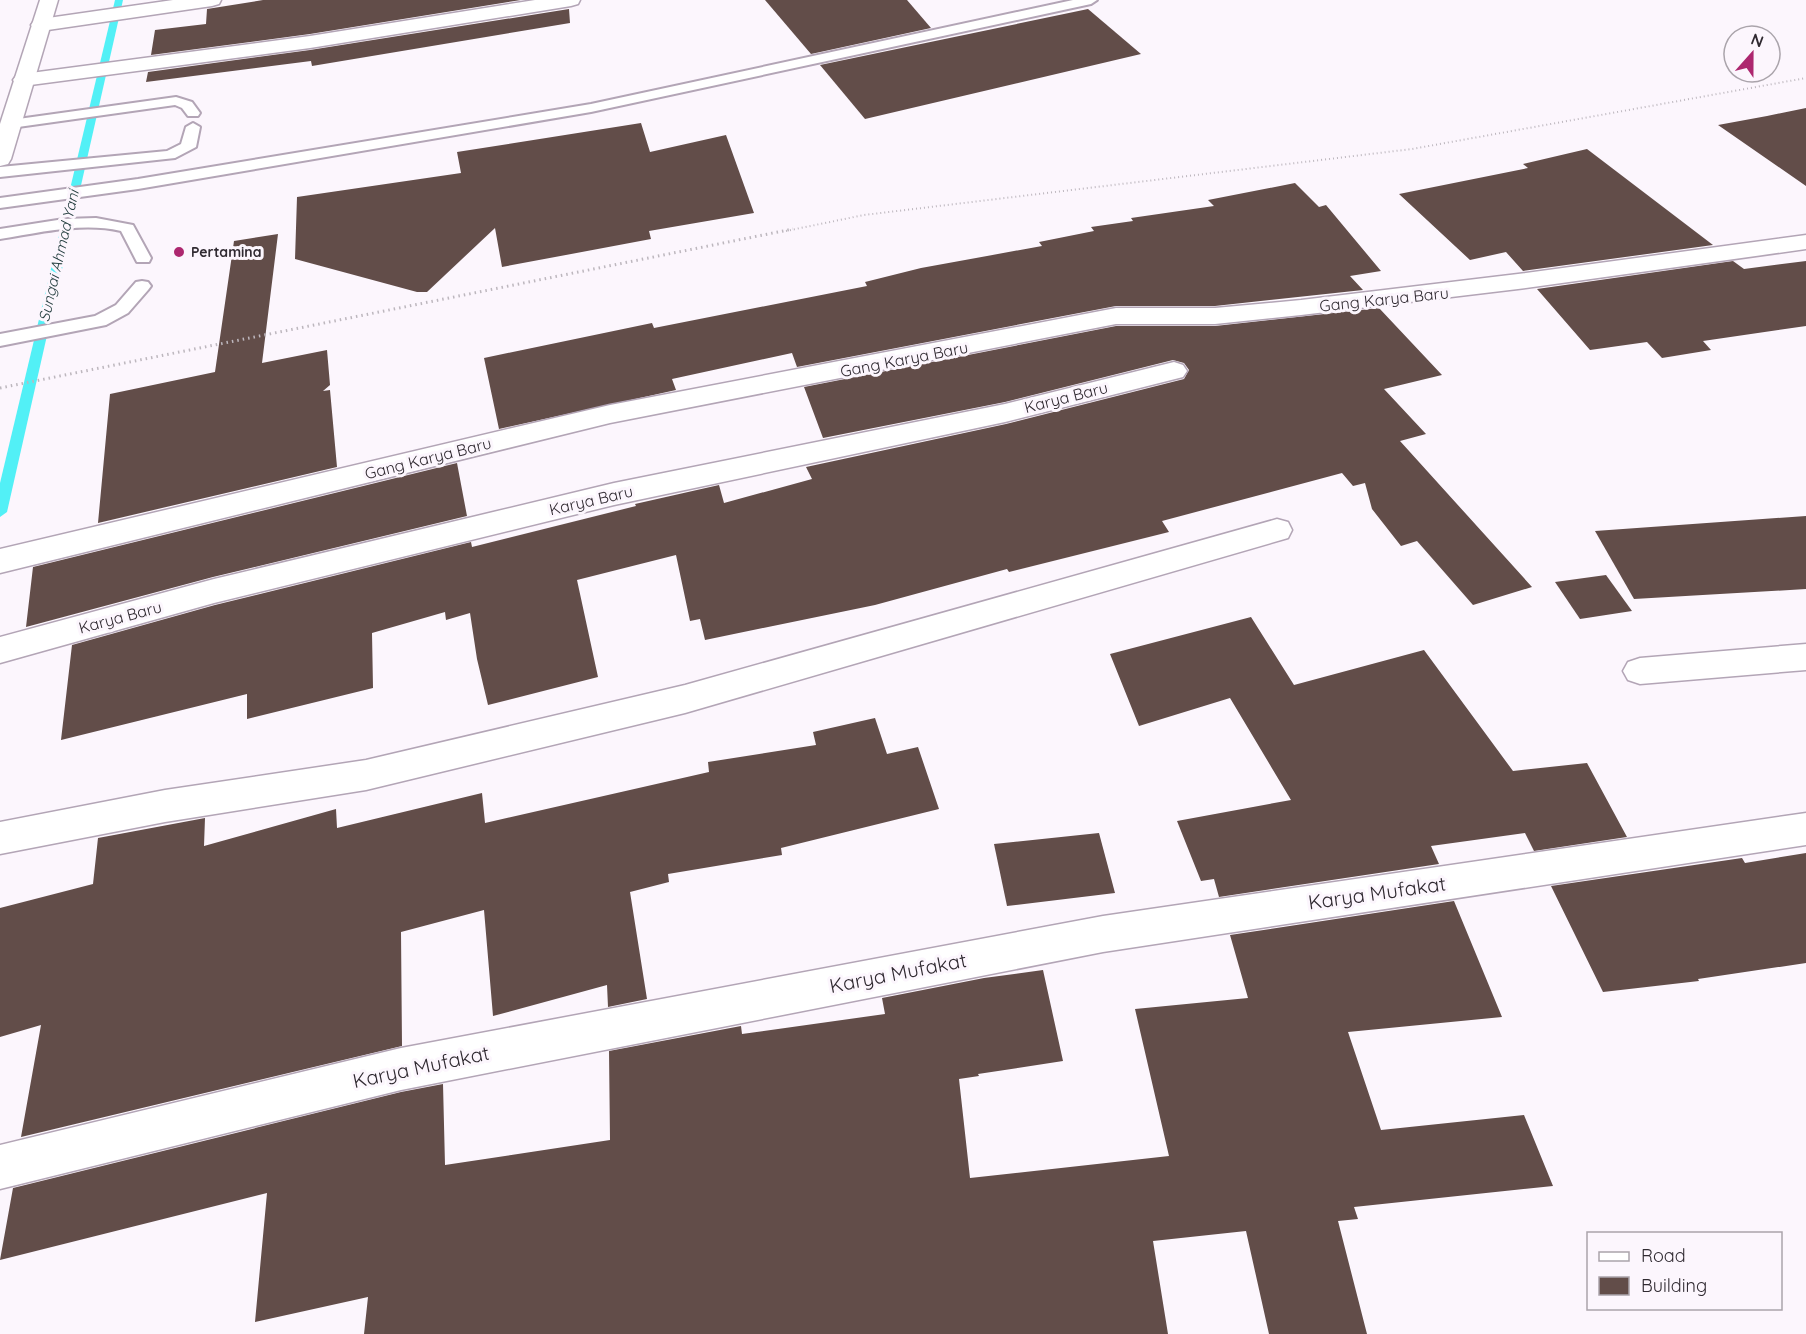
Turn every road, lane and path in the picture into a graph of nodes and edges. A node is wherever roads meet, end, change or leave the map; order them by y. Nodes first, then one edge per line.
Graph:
1 (49, 0) edge
2 (212, 0) edge
3 (571, 0) edge
4 (1091, 0) edge
5 (42, 25) junction
6 (1806, 78) edge
7 (23, 80) junction
8 (11, 124) junction
9 (0, 159) edge
10 (0, 172) edge
11 (0, 203) edge
12 (0, 234) edge
13 (1806, 242) edge
14 (143, 258) dead end
15 (142, 286) dead end
16 (0, 340) edge
17 (1174, 371) dead end
18 (0, 388) edge
19 (1277, 530) dead end
20 (7, 560) edge
21 (6, 648) edge
22 (1806, 657) edge
23 (1640, 671) dead end
24 (1806, 830) edge
25 (0, 838) edge
26 (0, 1167) edge

1 - 5 main road
2 - 5 main road
3 - 7 main road
4 - 11 lane
5 - 7 main road
6 - 18 path
7 - 8 main road
8 - 9 main road
8 - 10 lane
12 - 14 lane
13 - 20 main road, Gang Karya Baru
15 - 16 lane
17 - 21 main road, Karya Baru
19 - 25 main road
22 - 23 main road
24 - 26 main road, Karya Mufakat

